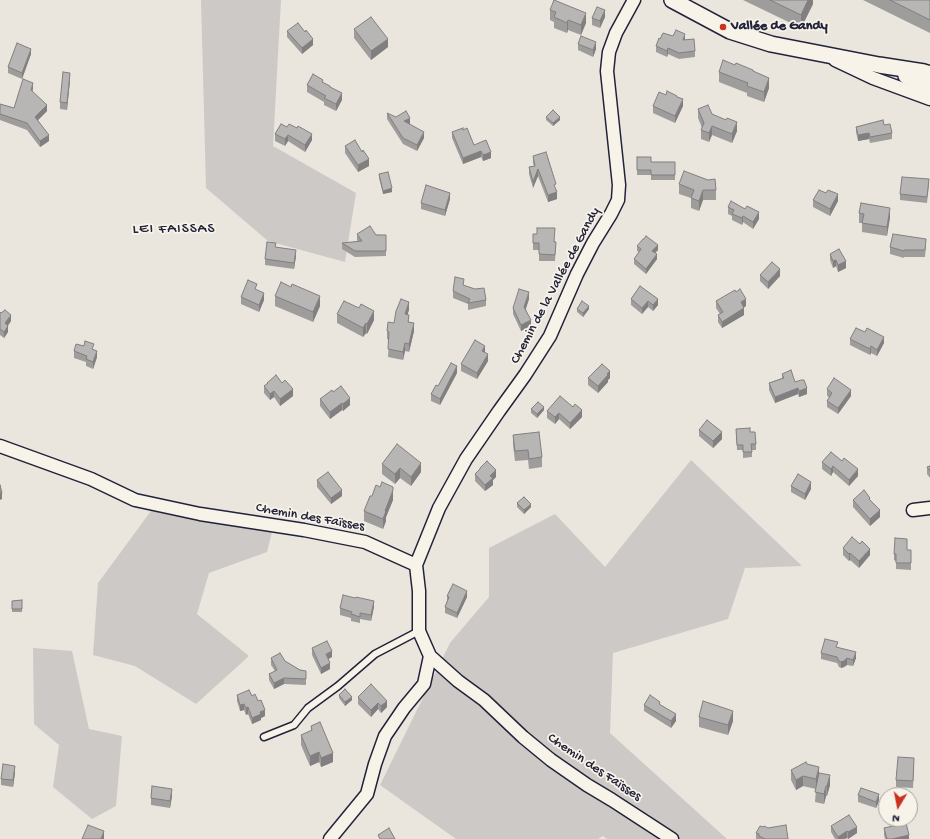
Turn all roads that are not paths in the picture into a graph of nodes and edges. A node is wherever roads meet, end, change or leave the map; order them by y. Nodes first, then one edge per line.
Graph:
1 (634, 0) edge
2 (672, 0) edge
3 (819, 53) junction
4 (879, 65) junction
5 (930, 74) edge
6 (930, 86) edge
7 (930, 99) edge
8 (0, 446) edge
9 (930, 508) edge
10 (913, 510) dead end
11 (416, 565) junction
12 (419, 631) junction
13 (430, 656) junction
14 (264, 737) dead end
15 (330, 839) edge
16 (672, 839) edge

1 - 11 street, Chemin de la Vallée de Gandy
2 - 3 street
3 - 4 street
3 - 7 street
4 - 5 street
4 - 6 street
8 - 11 street, Chemin des Faïsses
9 - 10 street
11 - 12 street, Chemin des Faïsses
12 - 13 street, Chemin des Faïsses
12 - 14 lane
13 - 15 street
13 - 16 street, Chemin des Faïsses

